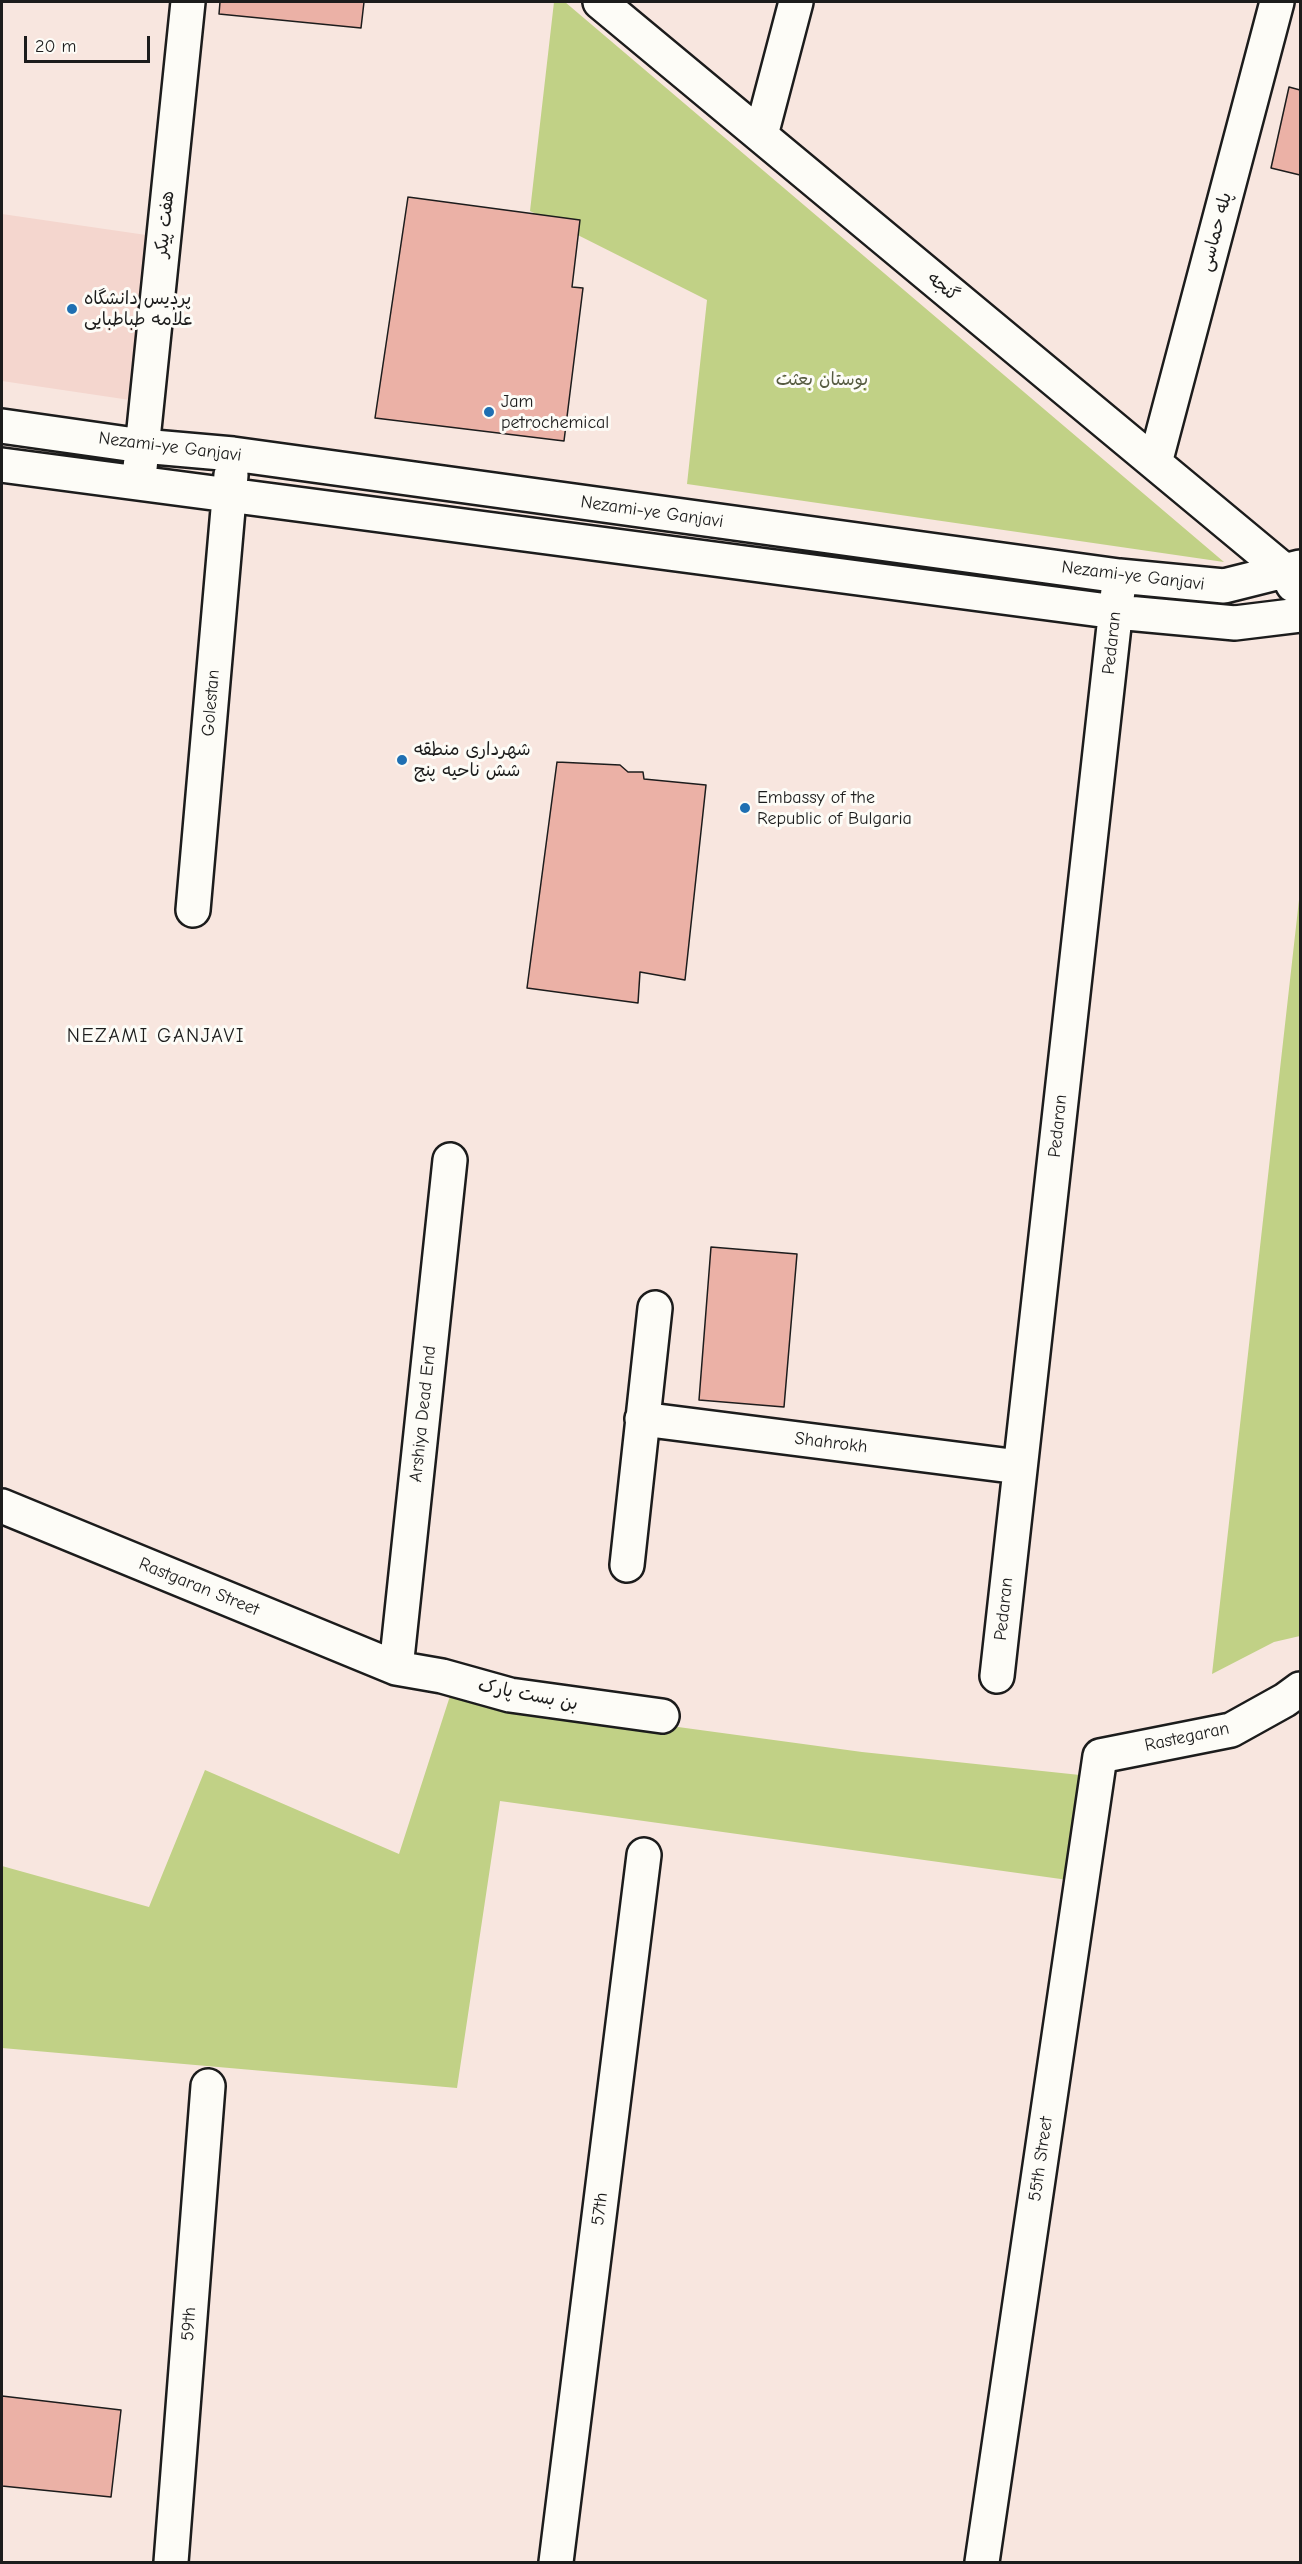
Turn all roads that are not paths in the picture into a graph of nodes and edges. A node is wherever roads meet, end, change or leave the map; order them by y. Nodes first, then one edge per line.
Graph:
1 (188, 2) edge
2 (600, 2) edge
3 (796, 2) edge
4 (1277, 2) edge
5 (761, 135) junction
6 (2, 426) edge
7 (142, 446) junction
8 (233, 454) junction
9 (1155, 463) junction
10 (2, 465) edge
11 (139, 484) junction
12 (229, 496) junction
13 (1119, 576) junction
14 (1296, 579) edge
15 (1116, 612) junction
16 (1300, 615) edge
17 (193, 910) dead end
18 (450, 1160) dead end
19 (655, 1308) dead end
20 (642, 1419) junction
21 (1019, 1467) junction
22 (2, 1506) edge
23 (627, 1565) dead end
24 (396, 1668) junction
25 (997, 1676) dead end
26 (1300, 1689) edge
27 (662, 1716) dead end
28 (1100, 1756) joint
29 (644, 1855) dead end
30 (208, 2085) dead end
31 (171, 2562) edge
32 (556, 2562) edge
33 (982, 2562) edge

1 - 7 street, هفت پیکر
2 - 5 street, گنجه
3 - 5 street
4 - 9 street, پله حماسی
5 - 9 street, گنجه
6 - 7 street, Nezami-ye Ganjavi
7 - 8 street, Nezami-ye Ganjavi
7 - 11 street, هفت پیکر
8 - 12 street, Golestan
8 - 13 street, Nezami-ye Ganjavi
9 - 14 street, گنجه
10 - 11 street, Nezami-ye Ganjavi
11 - 12 street, Nezami-ye Ganjavi
12 - 15 street, Nezami-ye Ganjavi
12 - 17 street, Golestan
13 - 14 street, Nezami-ye Ganjavi
13 - 15 street, Pedaran
15 - 16 street, Nezami-ye Ganjavi
15 - 21 street, Pedaran
18 - 24 street, Arshiya Dead End
19 - 20 street
20 - 21 street, Shahrokh
20 - 23 street
21 - 25 street, Pedaran
22 - 24 street, Rastgaran Street
24 - 27 street, بن بست پارک
26 - 28 street, Rastegaran
28 - 33 street, 55th Street
29 - 32 street, 57th
30 - 31 street, 59th

